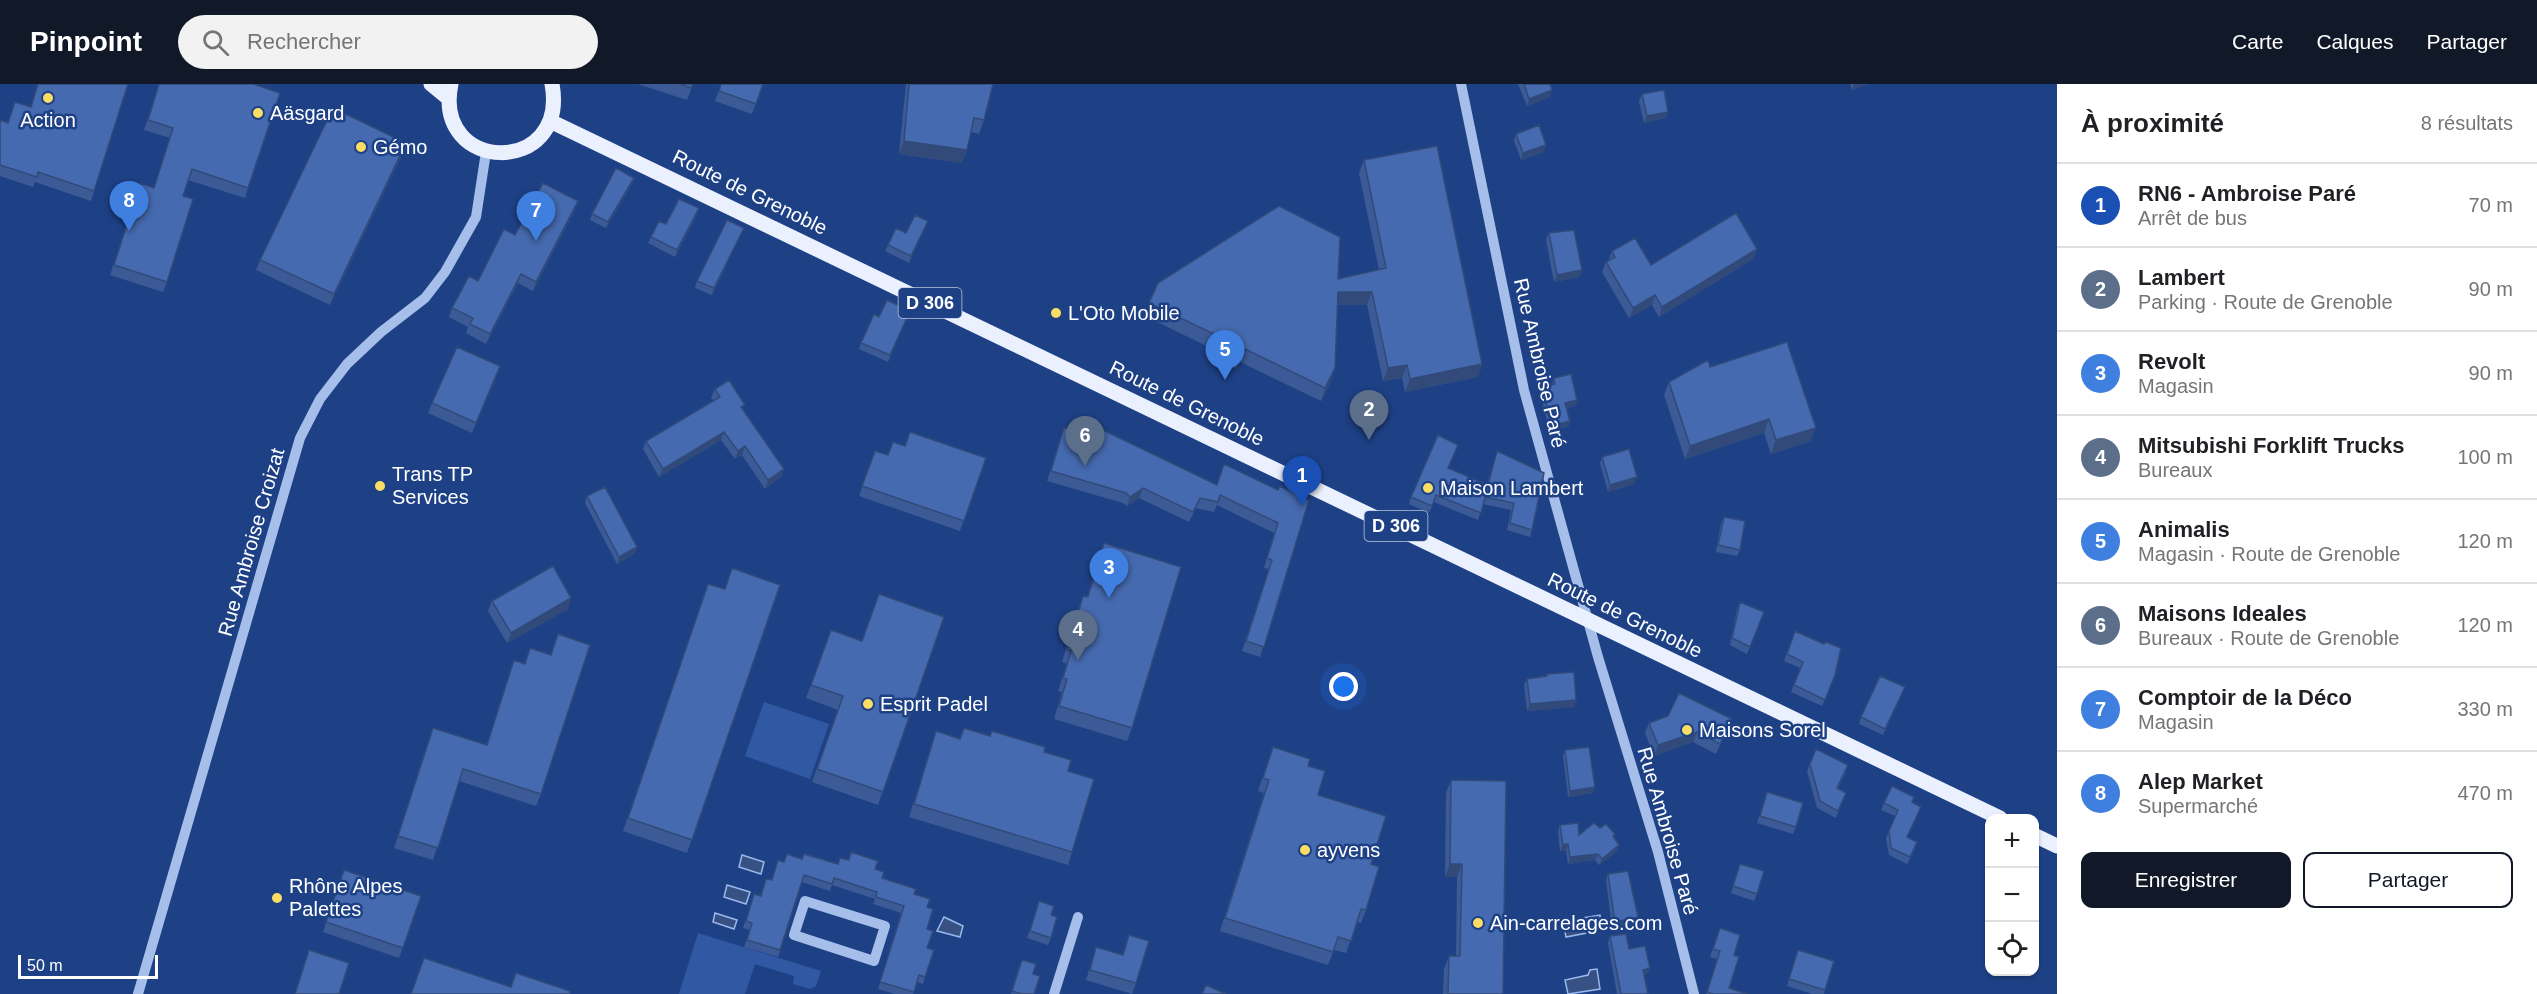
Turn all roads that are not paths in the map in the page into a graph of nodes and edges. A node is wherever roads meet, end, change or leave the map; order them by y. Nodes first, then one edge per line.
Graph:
1 (431, 84) edge
2 (552, 84) edge
3 (1461, 84) edge
4 (450, 91) edge
5 (550, 121) junction
6 (486, 152) junction
7 (1587, 620) junction
8 (1990, 814) edge
9 (2039, 837) edge
10 (2057, 846) edge
11 (1078, 917) dead end
12 (794, 936) joint
13 (138, 994) edge
14 (1054, 994) edge
15 (1694, 994) edge

1 - 4 main road
2 - 5 main road
3 - 7 street, Rue Ambroise Paré
4 - 6 main road
5 - 6 main road
5 - 7 main road, Route de Grenoble / D 306
6 - 13 street, Rue Ambroise Croizat
7 - 8 main road, Route de Grenoble / D 306
7 - 15 street, Rue Ambroise Paré
9 - 10 main road
11 - 14 street
12 - 12 street

